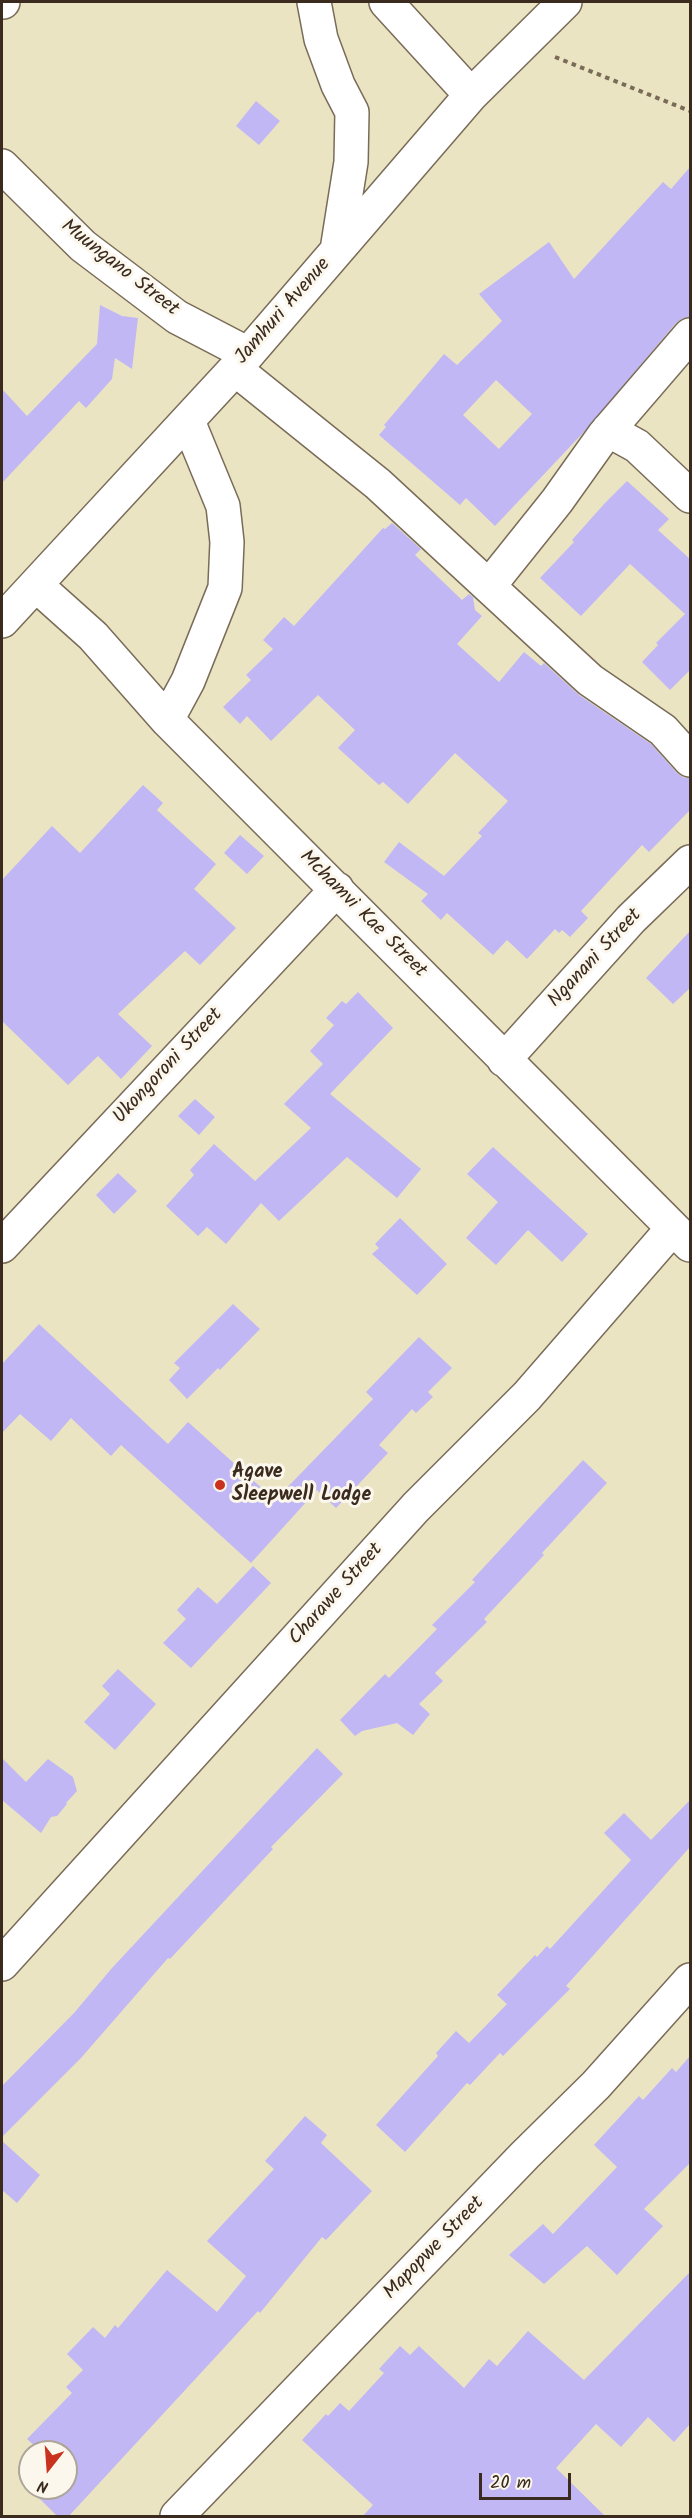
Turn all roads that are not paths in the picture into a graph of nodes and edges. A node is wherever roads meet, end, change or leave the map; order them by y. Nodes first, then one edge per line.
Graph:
1 (314, 2) edge
2 (386, 2) edge
3 (566, 2) edge
4 (471, 95) junction
5 (2, 166) edge
6 (336, 252) junction
7 (690, 335) edge
8 (242, 362) junction
9 (188, 421) junction
10 (608, 430) junction
11 (690, 496) edge
12 (36, 585) junction
13 (489, 586) junction
14 (2, 621) edge
15 (167, 720) junction
16 (690, 760) edge
17 (690, 862) edge
18 (337, 889) junction
19 (504, 1060) junction
20 (682, 1236) edge
21 (2, 1246) edge
22 (2, 1964) edge
23 (688, 1987) edge
24 (177, 2517) edge

1 - 6 street
2 - 4 street
3 - 4 street, Jamhuri Avenue
4 - 6 street, Jamhuri Avenue
5 - 8 street, Muungano Street
6 - 8 street, Jamhuri Avenue
7 - 10 street
8 - 9 street, Jamhuri Avenue
8 - 13 street, Muungano Street
9 - 12 street, Jamhuri Avenue
9 - 15 street
10 - 11 street
10 - 13 street
12 - 14 street, Jamhuri Avenue
12 - 15 street, Mchamvi Kae Street
13 - 16 street, Muungano Street
15 - 18 street, Mchamvi Kae Street
17 - 19 street, Nganani Street
18 - 19 street, Mchamvi Kae Street
18 - 21 street, Ukongoroni Street
19 - 20 street, Mchamvi Kae Street
20 - 22 street, Charawe Street
23 - 24 street, Mapopwe Street

